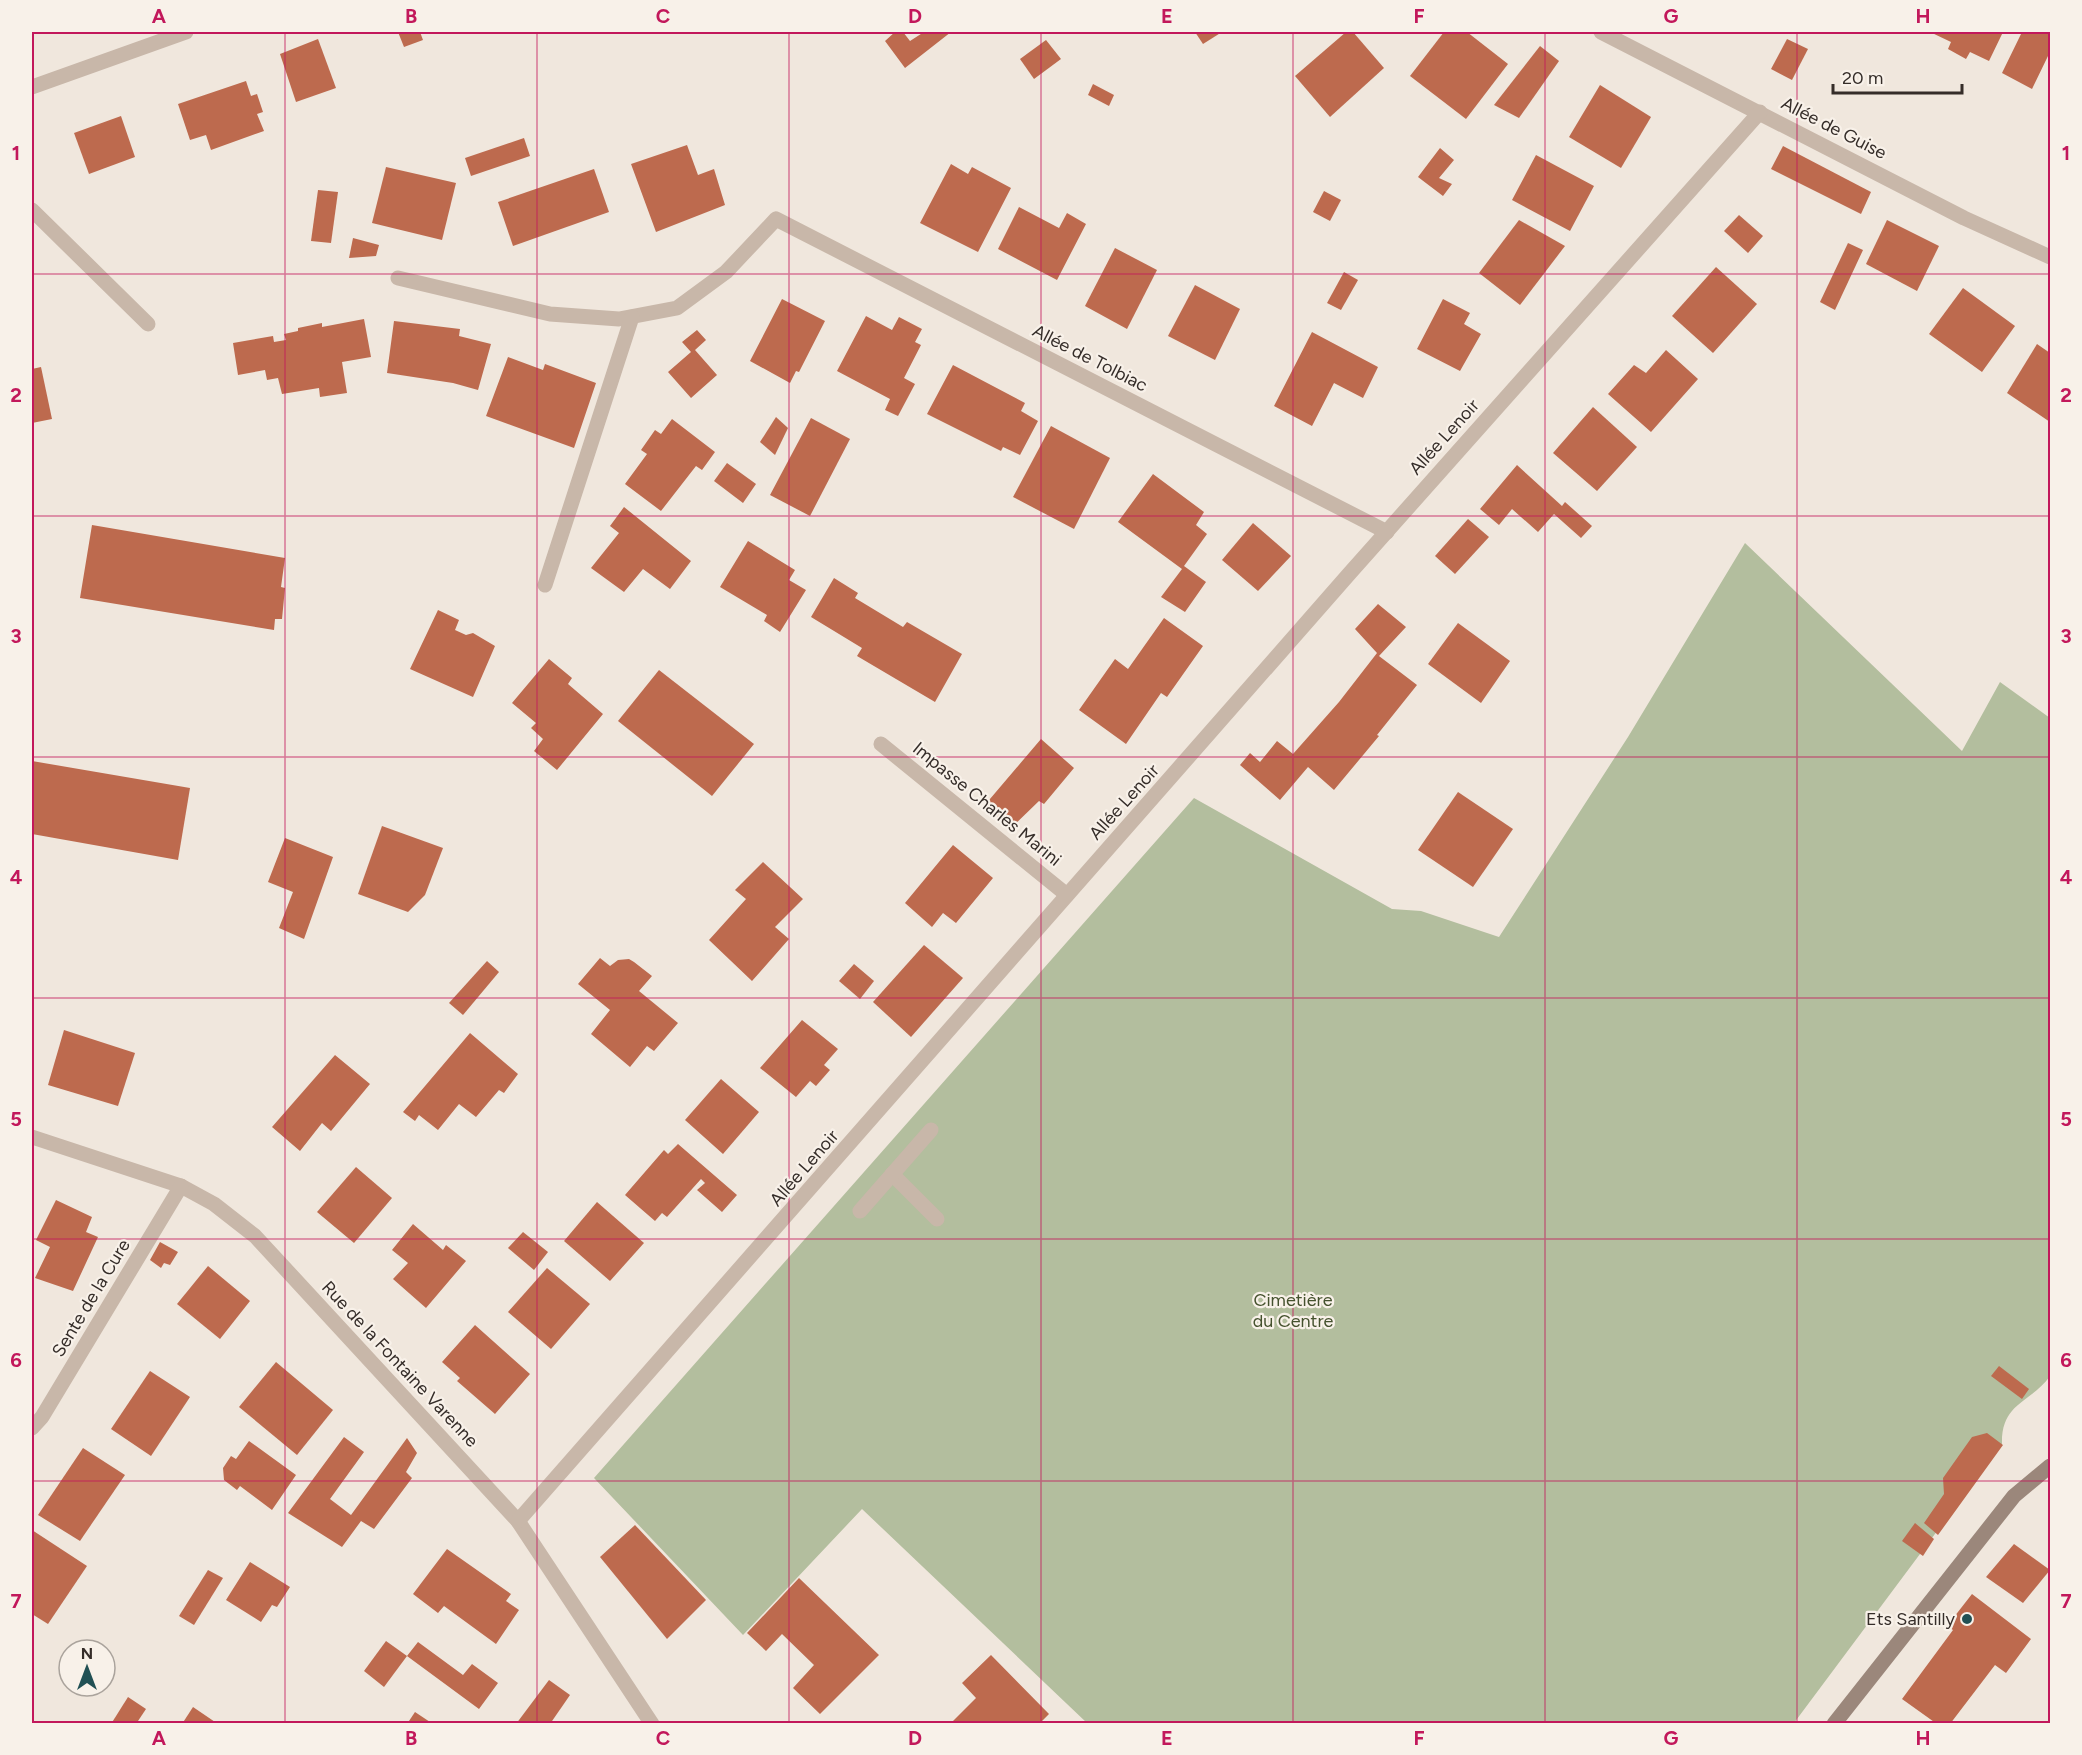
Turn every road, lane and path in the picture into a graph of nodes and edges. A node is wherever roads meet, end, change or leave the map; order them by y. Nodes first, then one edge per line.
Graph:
1 (186, 32) edge
2 (1601, 32) edge
3 (32, 87) edge
4 (1760, 112) junction
5 (32, 210) edge
6 (2050, 256) edge
7 (398, 278) dead end
8 (632, 317) junction
9 (148, 324) dead end
10 (1387, 532) junction
11 (545, 585) dead end
12 (881, 744) dead end
13 (1067, 895) junction
14 (931, 1130) dead end
15 (32, 1137) edge
16 (892, 1174) junction
17 (181, 1186) junction
18 (860, 1211) dead end
19 (938, 1219) dead end
20 (32, 1428) edge
21 (2050, 1465) edge
22 (518, 1521) junction
23 (651, 1724) edge
24 (1834, 1724) edge

1 - 3 street
2 - 4 street, Allée de Guise
4 - 6 street, Allée de Guise
4 - 10 street, Allée Lenoir
5 - 9 street
7 - 8 street
8 - 10 street, Allée de Tolbiac
8 - 11 street
10 - 13 street, Allée Lenoir
12 - 13 street, Impasse Charles Marini
13 - 22 street, Allée Lenoir
14 - 16 street
15 - 17 street, Rue de la Fontaine Varenne
16 - 18 street
16 - 19 street
17 - 20 street, Sente de la Cure
17 - 22 street, Rue de la Fontaine Varenne
21 - 24 main road
22 - 23 street, Rue de la Fontaine Varenne

